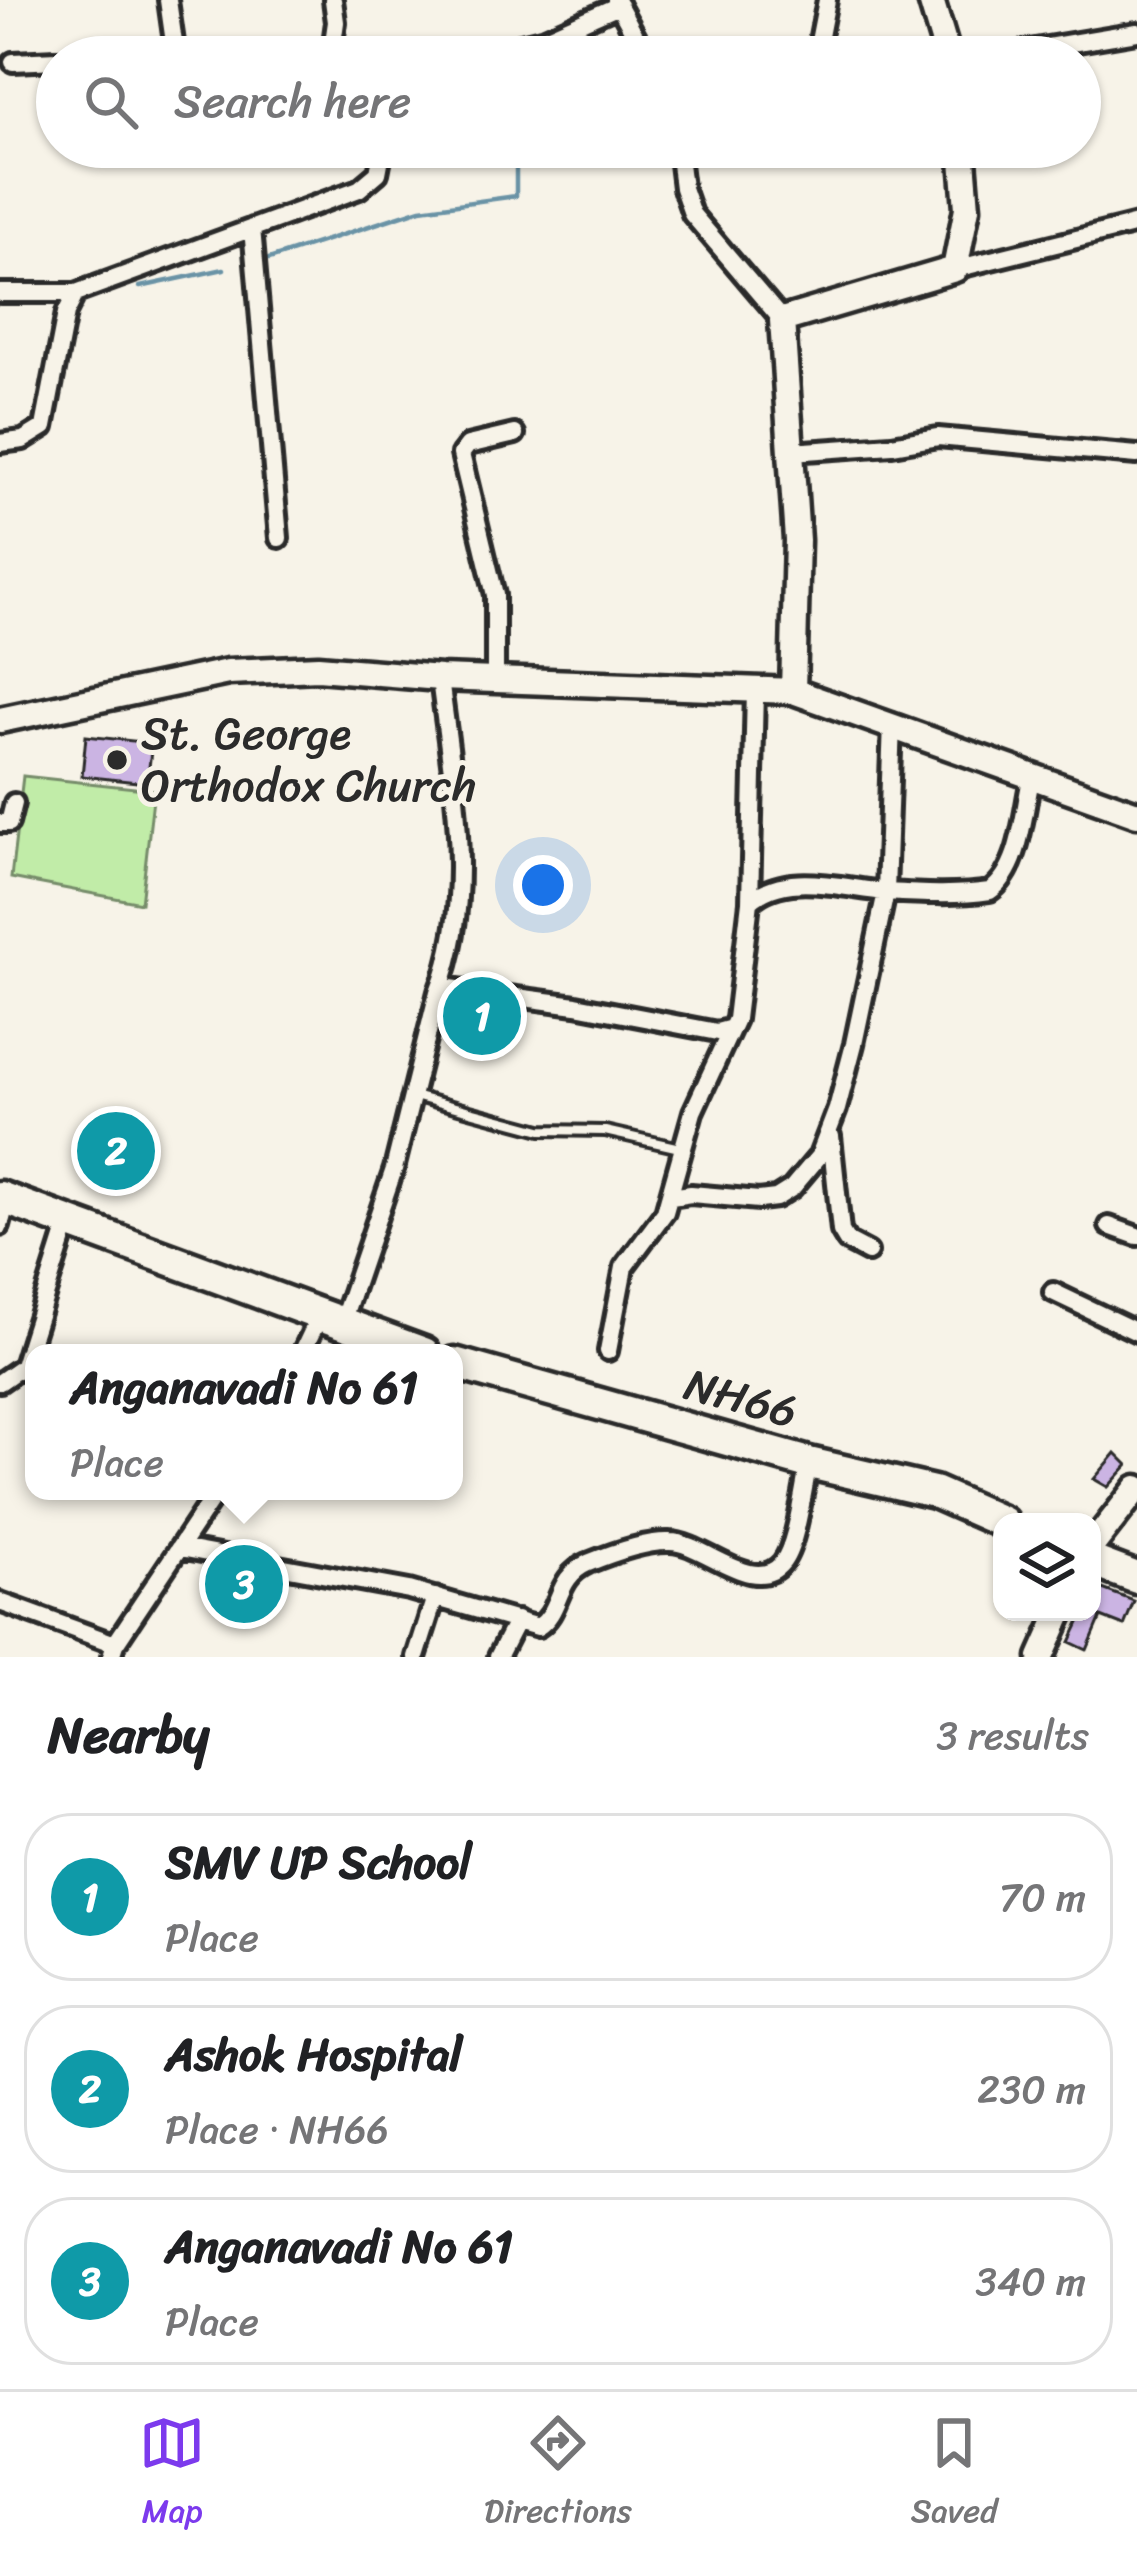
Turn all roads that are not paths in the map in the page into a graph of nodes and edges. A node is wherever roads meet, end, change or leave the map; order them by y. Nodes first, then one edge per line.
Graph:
1 (168, 0) edge
2 (333, 0) edge
3 (827, 0) edge
4 (932, 0) edge
5 (617, 2) edge
6 (1137, 32) edge
7 (173, 36) edge
8 (334, 36) edge
9 (549, 36) edge
10 (636, 36) edge
11 (820, 36) edge
12 (942, 36) edge
13 (1101, 38) edge
14 (36, 61) edge
15 (13, 62) dead end
16 (379, 168) edge
17 (680, 168) edge
18 (964, 168) edge
19 (1137, 224) edge
20 (252, 228) junction
21 (955, 269) junction
22 (0, 293) edge
23 (76, 293) junction
24 (782, 320) junction
25 (515, 434) dead end
26 (0, 443) edge
27 (791, 452) junction
28 (1137, 454) edge
29 (279, 538) dead end
30 (440, 678) junction
31 (495, 680) junction
32 (755, 690) junction
33 (793, 691) junction
34 (0, 720) edge
35 (892, 723) junction
36 (1032, 775) junction
37 (14, 803) dead end
38 (1137, 814) edge
39 (0, 824) edge
40 (886, 892) junction
41 (749, 902) junction
42 (438, 992) junction
43 (733, 1028) junction
44 (412, 1096) junction
45 (830, 1129) junction
46 (682, 1148) junction
47 (670, 1197) junction
48 (2, 1208) edge
49 (68, 1223) junction
50 (1109, 1226) dead end
51 (1137, 1236) edge
52 (868, 1252) dead end
53 (1053, 1292) dead end
54 (330, 1321) junction
55 (1137, 1332) edge
56 (30, 1344) edge
57 (310, 1344) edge
58 (398, 1344) edge
59 (608, 1351) dead end
60 (25, 1360) edge
61 (463, 1366) edge
62 (0, 1382) edge
63 (809, 1463) junction
64 (1137, 1488) edge
65 (211, 1500) edge
66 (993, 1518) edge
67 (1101, 1534) edge
68 (180, 1548) junction
69 (1101, 1564) edge
70 (1137, 1578) edge
71 (435, 1597) junction
72 (0, 1603) edge
73 (517, 1621) junction
74 (1057, 1621) edge
75 (113, 1650) edge
76 (416, 1657) edge
77 (498, 1657) edge
78 (1041, 1657) edge

1 - 7 street
2 - 8 street
3 - 11 street
4 - 12 street
5 - 9 street
5 - 10 street
6 - 13 street
14 - 15 street
16 - 20 street
17 - 24 street
18 - 21 street
19 - 21 street
20 - 23 street
20 - 29 street
21 - 24 street
22 - 23 street
23 - 26 street
24 - 27 street
25 - 31 street
27 - 28 street
27 - 33 street
30 - 31 street
30 - 34 street
30 - 42 street
31 - 32 street
32 - 33 street
32 - 41 street
33 - 35 street
35 - 36 street
35 - 40 street
36 - 38 street
36 - 40 street
37 - 39 street
40 - 41 street
40 - 45 street
41 - 43 street
42 - 43 street
42 - 44 street
43 - 46 street
44 - 46 lane
44 - 54 street
45 - 47 street
45 - 52 street
46 - 47 street
47 - 59 street
48 - 49 highway
49 - 54 highway
49 - 56 street
50 - 51 street
53 - 55 street
54 - 57 street
54 - 58 highway
60 - 62 street
61 - 63 highway, NH66 / NH66
63 - 66 highway, NH66 / NH66
63 - 73 street
64 - 67 street
65 - 68 street
68 - 71 street
68 - 75 street
69 - 70 highway
71 - 73 street
71 - 76 street
72 - 75 street
73 - 77 street
74 - 78 street

